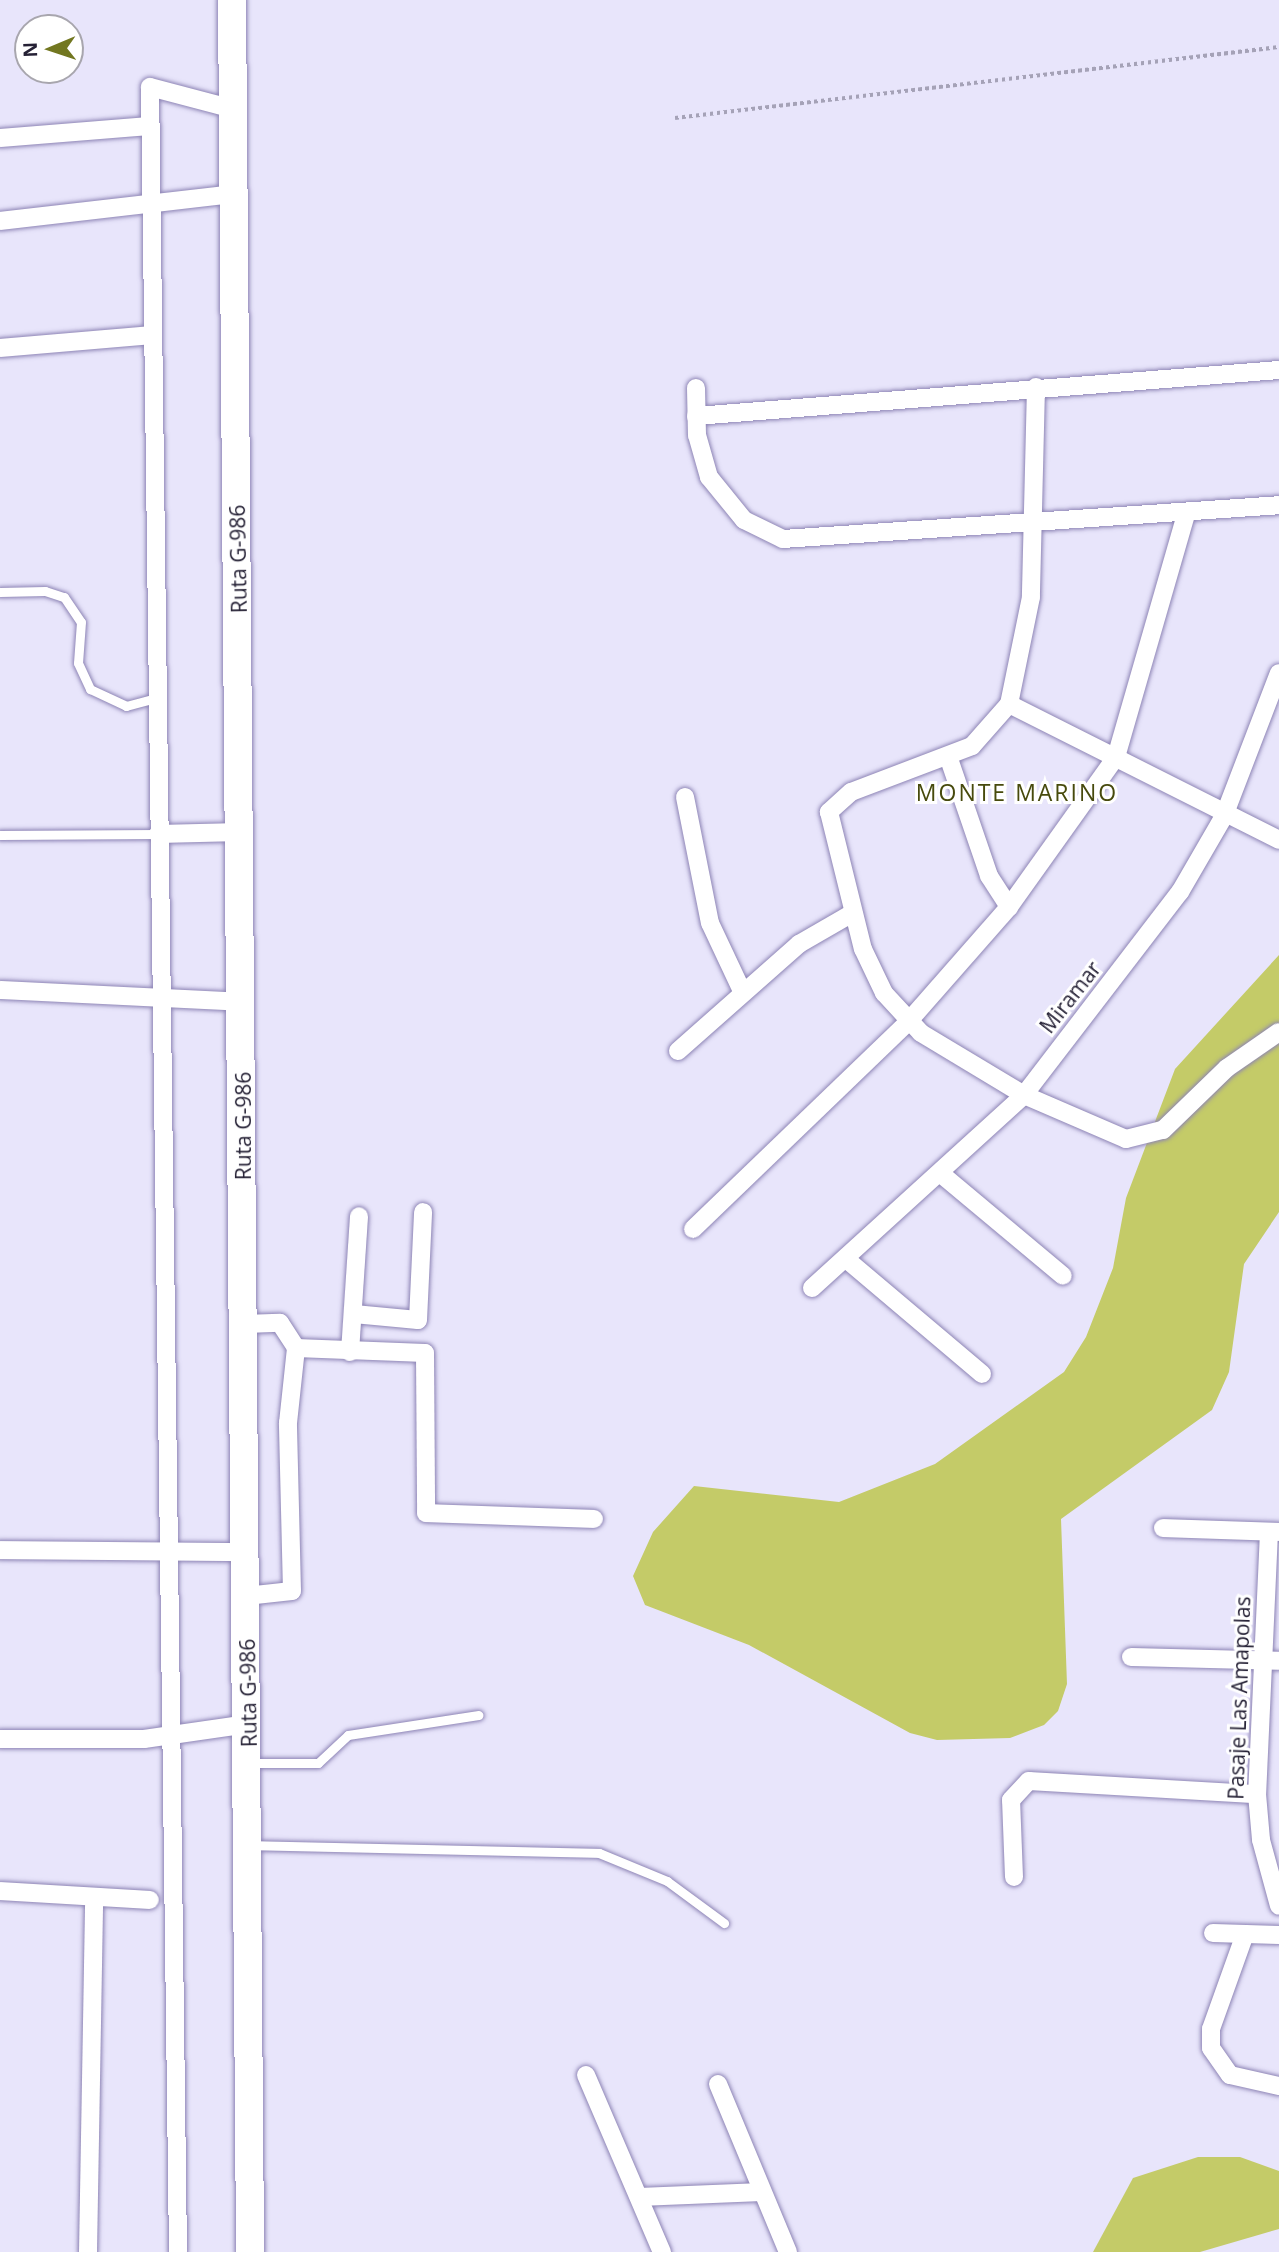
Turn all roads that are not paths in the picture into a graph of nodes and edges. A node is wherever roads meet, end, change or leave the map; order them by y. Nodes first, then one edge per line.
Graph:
1 (232, 0) edge
2 (233, 109) junction
3 (150, 126) junction
4 (0, 138) edge
5 (234, 194) junction
6 (151, 203) junction
7 (0, 221) edge
8 (152, 335) junction
9 (0, 348) edge
10 (1279, 369) edge
11 (696, 387) dead end
12 (1036, 387) junction
13 (696, 416) junction
14 (1279, 505) edge
15 (1186, 514) junction
16 (1036, 522) junction
17 (0, 592) edge
18 (1279, 673) edge
19 (155, 698) junction
20 (1009, 704) junction
21 (948, 757) junction
22 (1116, 757) junction
23 (685, 797) dead end
24 (1223, 816) junction
25 (241, 832) junction
26 (158, 834) junction
27 (0, 835) edge
28 (1279, 839) edge
29 (1009, 907) junction
30 (851, 914) junction
31 (0, 990) edge
32 (742, 991) junction
33 (161, 998) junction
34 (242, 1002) junction
35 (908, 1022) junction
36 (1279, 1032) edge
37 (678, 1051) dead end
38 (1024, 1095) junction
39 (940, 1173) junction
40 (423, 1212) dead end
41 (359, 1216) dead end
42 (693, 1229) dead end
43 (846, 1259) junction
44 (1063, 1276) dead end
45 (812, 1288) dead end
46 (354, 1314) junction
47 (244, 1324) junction
48 (296, 1348) junction
49 (350, 1352) junction
50 (982, 1374) dead end
51 (594, 1519) dead end
52 (1163, 1528) dead end
53 (1274, 1532) edge
54 (0, 1550) edge
55 (172, 1551) junction
56 (246, 1552) junction
57 (246, 1596) junction
58 (1131, 1657) dead end
59 (1270, 1661) edge
60 (478, 1715) dead end
61 (248, 1724) junction
62 (172, 1737) junction
63 (0, 1739) edge
64 (249, 1763) junction
65 (1257, 1794) junction
66 (250, 1845) junction
67 (1014, 1877) dead end
68 (0, 1891) edge
69 (94, 1897) junction
70 (149, 1900) dead end
71 (1279, 1906) edge
72 (724, 1923) dead end
73 (1213, 1933) dead end
74 (1245, 1934) junction
75 (1279, 1935) edge
76 (586, 2075) dead end
77 (718, 2084) dead end
78 (1279, 2086) edge
79 (762, 2192) junction
80 (639, 2197) junction
81 (248, 2246) edge
82 (88, 2252) edge
83 (178, 2252) edge
84 (662, 2252) edge
85 (788, 2252) edge

1 - 2 main road, Ruta G-986
2 - 3 street
2 - 5 main road, Ruta G-986
3 - 4 street
3 - 6 street
5 - 6 street
5 - 25 main road, Ruta G-986
6 - 7 street
6 - 8 street
8 - 9 street
8 - 19 street
10 - 12 street
11 - 13 street
12 - 13 street
12 - 16 street
13 - 16 street
14 - 15 street
15 - 16 street
15 - 22 street
16 - 20 street
17 - 19 lane
18 - 24 street, Miramar
19 - 26 street
20 - 21 street
20 - 22 street
21 - 29 street
21 - 30 street
22 - 24 street
22 - 29 street
23 - 32 street
24 - 28 street
24 - 38 street, Miramar
25 - 26 street
25 - 34 main road, Ruta G-986
26 - 27 lane
26 - 33 street
29 - 35 street
30 - 32 street
30 - 35 street
31 - 33 street
32 - 37 street
33 - 34 street
33 - 55 street
34 - 47 main road, Ruta G-986
35 - 38 street
35 - 42 street
36 - 38 street
38 - 39 street, Miramar
39 - 43 street, Miramar
39 - 44 street
40 - 46 street
41 - 46 street
43 - 45 street, Miramar
43 - 50 street
46 - 49 street
47 - 48 street
47 - 56 main road, Ruta G-986
48 - 49 street
48 - 57 street
49 - 51 street
52 - 53 street
53 - 59 street, Pasaje Las Amapolas
54 - 55 street
55 - 56 street
55 - 62 street
56 - 57 main road, Ruta G-986
57 - 61 main road, Ruta G-986
58 - 59 street
59 - 65 street, Pasaje Las Amapolas
60 - 64 lane
61 - 62 street
61 - 64 main road, Ruta G-986
62 - 63 street
62 - 83 street
64 - 66 main road, Ruta G-986
65 - 67 street
65 - 71 street, Pasaje Las Amapolas
66 - 72 lane
66 - 81 main road, Ruta G-986
68 - 69 street
69 - 70 street
69 - 82 street
73 - 74 street
74 - 75 street
74 - 78 street
76 - 80 street
77 - 79 street
79 - 80 street
79 - 85 street
80 - 84 street

